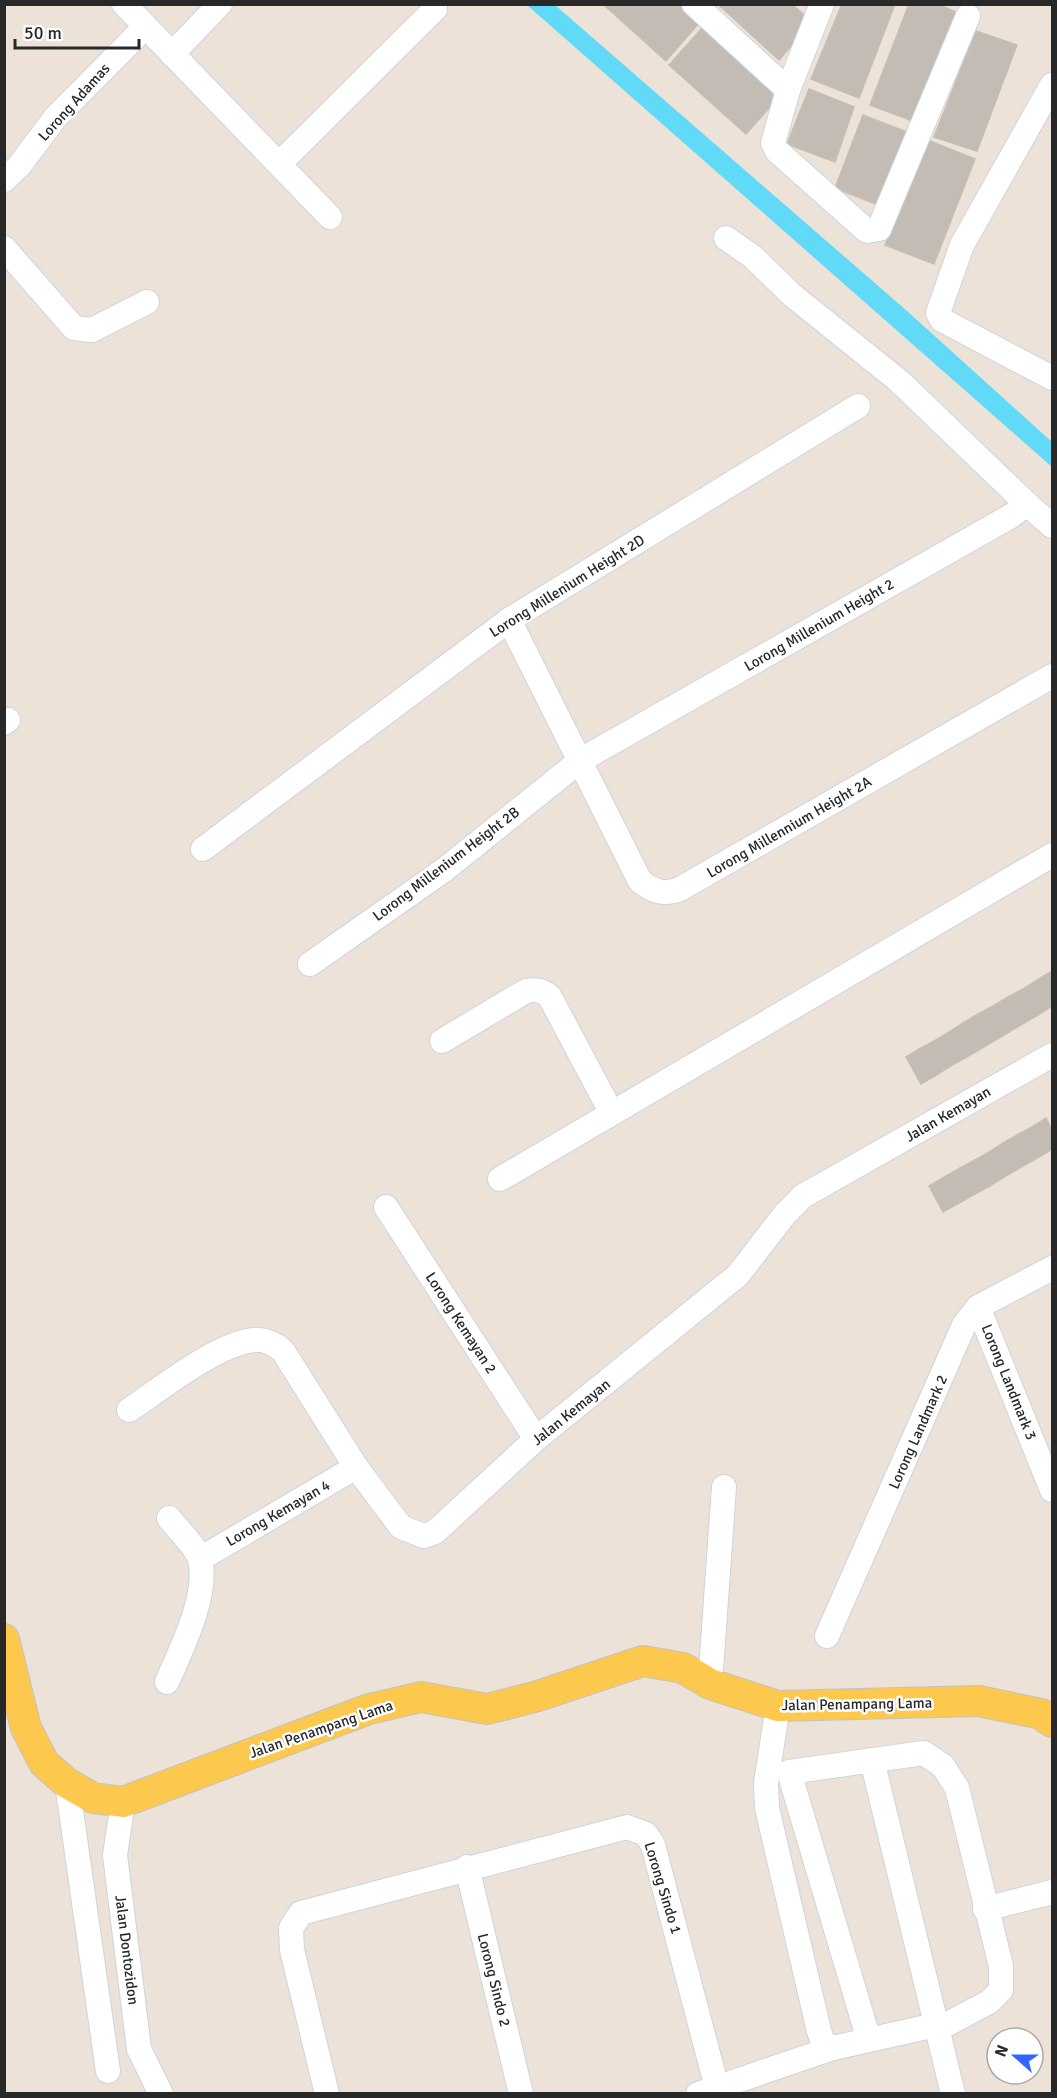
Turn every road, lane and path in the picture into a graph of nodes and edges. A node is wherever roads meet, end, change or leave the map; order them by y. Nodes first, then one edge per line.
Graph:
1 (220, 4) edge
2 (434, 4) edge
3 (694, 4) edge
4 (822, 4) edge
5 (127, 5) edge
6 (968, 16) dead end
7 (145, 27) junction
8 (172, 54) junction
9 (1053, 85) edge
10 (788, 90) junction
11 (279, 164) junction
12 (4, 180) edge
13 (330, 217) dead end
14 (726, 238) dead end
15 (4, 248) edge
16 (147, 302) dead end
17 (1053, 378) edge
18 (858, 406) dead end
19 (1027, 504) junction
20 (1053, 526) edge
21 (509, 620) junction
22 (1053, 676) edge
23 (580, 760) junction
24 (203, 849) dead end
25 (1053, 855) edge
26 (310, 964) dead end
27 (442, 1041) dead end
28 (1053, 1055) edge
29 (611, 1112) junction
30 (500, 1179) dead end
31 (386, 1207) dead end
32 (1053, 1268) edge
33 (978, 1307) junction
34 (129, 1410) dead end
35 (536, 1439) junction
36 (356, 1467) junction
37 (724, 1487) dead end
38 (1053, 1490) edge
39 (169, 1518) dead end
40 (200, 1558) junction
41 (827, 1636) dead end
42 (4, 1639) edge
43 (167, 1682) dead end
44 (710, 1684) junction
45 (778, 1706) junction
46 (1053, 1722) edge
47 (872, 1760) junction
48 (66, 1783) junction
49 (123, 1802) junction
50 (467, 1868) junction
51 (1053, 1892) edge
52 (985, 1908) junction
53 (938, 2029) junction
54 (869, 2040) junction
55 (833, 2048) junction
56 (108, 2071) dead end
57 (708, 2091) edge
58 (160, 2094) edge
59 (327, 2094) edge
60 (521, 2094) edge
61 (953, 2094) edge

1 - 8 street
2 - 11 street
3 - 10 street
4 - 10 street
5 - 7 street
6 - 10 street
7 - 8 street
7 - 12 street, Lorong Adamas
8 - 11 street
9 - 17 street
11 - 13 street
14 - 19 street
15 - 16 street
18 - 21 street, Lorong Millenium Height 2D
19 - 20 street
19 - 23 street, Lorong Millenium Height 2
21 - 23 street
21 - 24 street, Lorong Millenium Height 2D
22 - 23 street, Lorong Millennium Height 2A
23 - 26 street, Lorong Millenium Height 2B
25 - 29 street
27 - 29 street
28 - 35 street, Jalan Kemayan
29 - 30 street
31 - 35 street, Lorong Kemayan 2
32 - 33 street, Lorong Landmark 2
33 - 38 street, Lorong Landmark 3
33 - 41 street, Lorong Landmark 2
34 - 36 street, Jalan Kemayan
35 - 36 street, Jalan Kemayan
36 - 40 street, Lorong Kemayan 4
37 - 44 street
39 - 40 street
40 - 43 street
42 - 48 main road, Jalan Penampang Lama
44 - 45 main road, Jalan Penampang Lama
44 - 49 main road, Jalan Penampang Lama
45 - 46 main road, Jalan Penampang Lama
45 - 55 street
47 - 52 street
47 - 53 street
47 - 54 street
48 - 49 main road, Jalan Penampang Lama
48 - 56 street
49 - 58 street, Jalan Dontozidon
50 - 57 street, Lorong Sindo 1
50 - 59 street
50 - 60 street, Lorong Sindo 2
51 - 52 street
52 - 53 street
53 - 54 street
53 - 61 street
54 - 55 street
55 - 57 street

